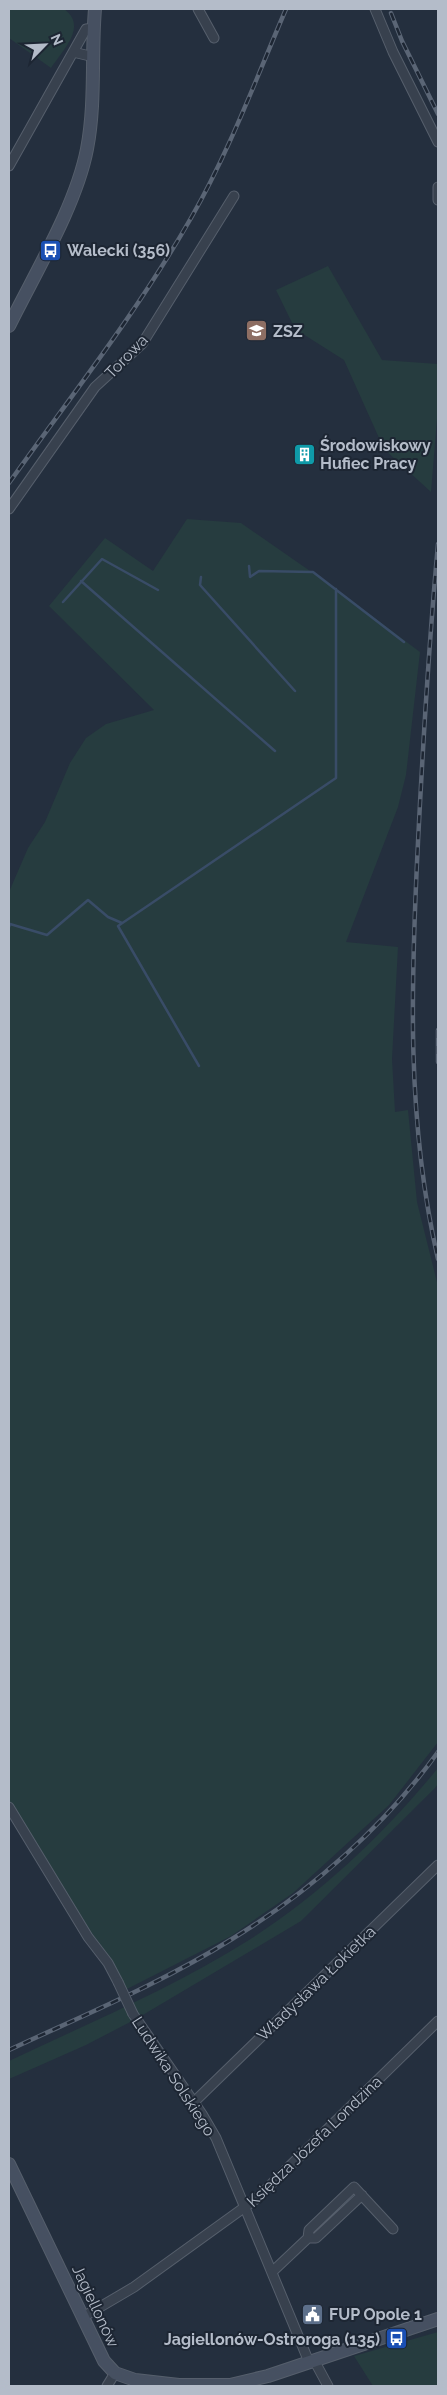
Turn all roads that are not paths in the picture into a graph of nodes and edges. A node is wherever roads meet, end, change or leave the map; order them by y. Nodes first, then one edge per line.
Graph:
1 (95, 9) edge
2 (198, 9) edge
3 (375, 9) edge
4 (94, 28) junction
5 (214, 38) dead end
6 (73, 52) junction
7 (94, 57) junction
8 (438, 142) edge
9 (9, 166) edge
10 (438, 187) edge
11 (234, 196) dead end
12 (438, 200) edge
13 (9, 326) edge
14 (9, 509) edge
15 (9, 1807) edge
16 (438, 1865) edge
17 (438, 2021) edge
18 (194, 2102) junction
19 (9, 2164) edge
20 (362, 2195) junction
21 (245, 2207) junction
22 (392, 2229) dead end
23 (308, 2238) junction
24 (272, 2272) junction
25 (83, 2317) junction
26 (438, 2318) edge
27 (312, 2361) junction
28 (115, 2373) junction
29 (107, 2386) edge
30 (220, 2386) edge
31 (328, 2386) edge

1 - 4 street
2 - 5 street
3 - 8 street
4 - 6 street
4 - 7 street
6 - 7 street
6 - 9 street
7 - 13 street
10 - 12 street
11 - 14 street, Torowa
15 - 18 street, Ludwika Solskiego, bridge
16 - 18 street, Władysława Łokietka
17 - 21 street, Księdza Józefa Londzina
18 - 21 street, Ludwika Solskiego
19 - 25 street, Jagiellonów
20 - 22 street
20 - 23 street
20 - 23 street
21 - 24 street, Ludwika Solskiego
21 - 25 street, Księdza Józefa Londzina
23 - 24 street
24 - 27 street, Ludwika Solskiego
25 - 28 street, Jagiellonów
26 - 27 street, Jagiellonów
27 - 30 street, Jagiellonów
27 - 31 street, Ludwika Solskiego
28 - 29 street
28 - 30 street, Jagiellonów

